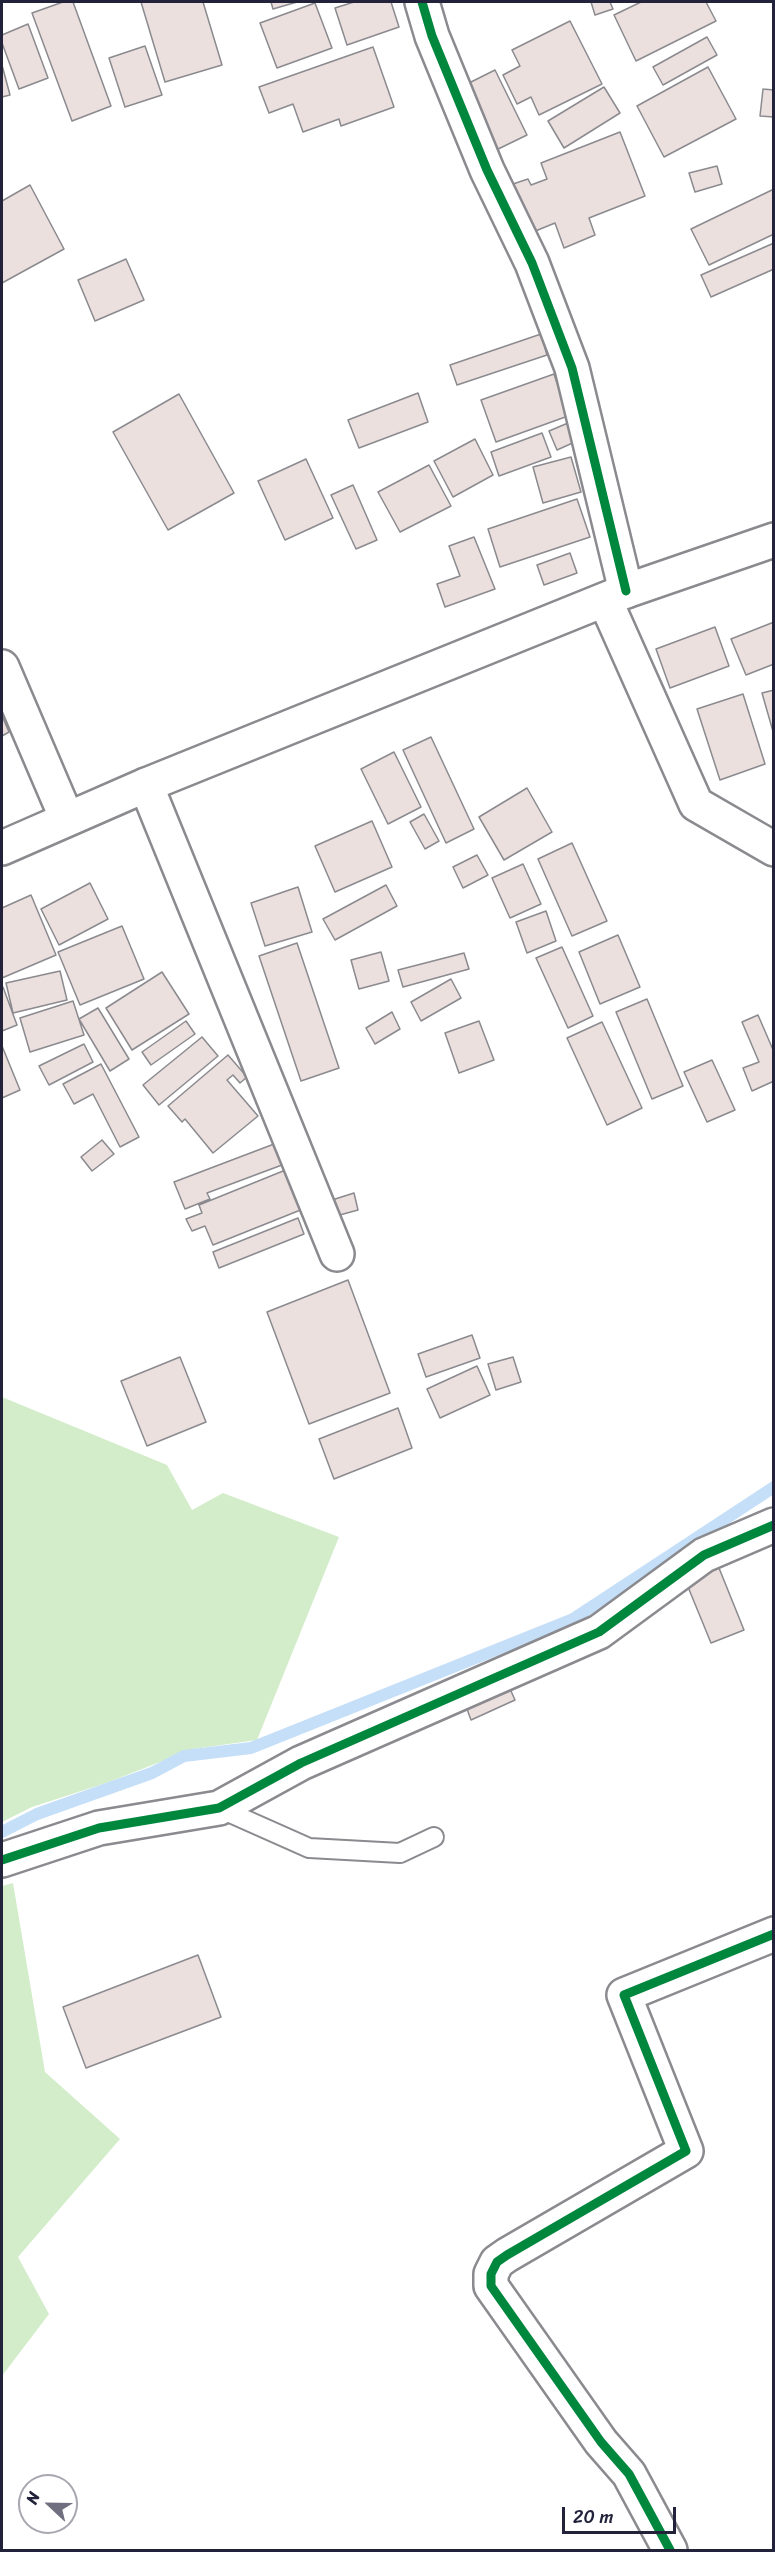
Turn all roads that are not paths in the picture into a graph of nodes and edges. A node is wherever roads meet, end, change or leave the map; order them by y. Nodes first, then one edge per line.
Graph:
1 (422, 2) edge
2 (774, 540) edge
3 (616, 595) junction
4 (2, 667) edge
5 (146, 784) junction
6 (67, 819) junction
7 (2, 848) edge
8 (774, 849) edge
9 (337, 1254) dead end
10 (774, 1525) edge
11 (219, 1808) junction
12 (434, 1837) dead end
13 (2, 1860) edge
14 (774, 1934) edge
15 (670, 2550) edge

1 - 3 street
2 - 3 street
3 - 5 street
3 - 8 street
4 - 6 street
5 - 6 street
5 - 9 street
6 - 7 street
10 - 11 street
11 - 12 lane
11 - 13 street
14 - 15 street

